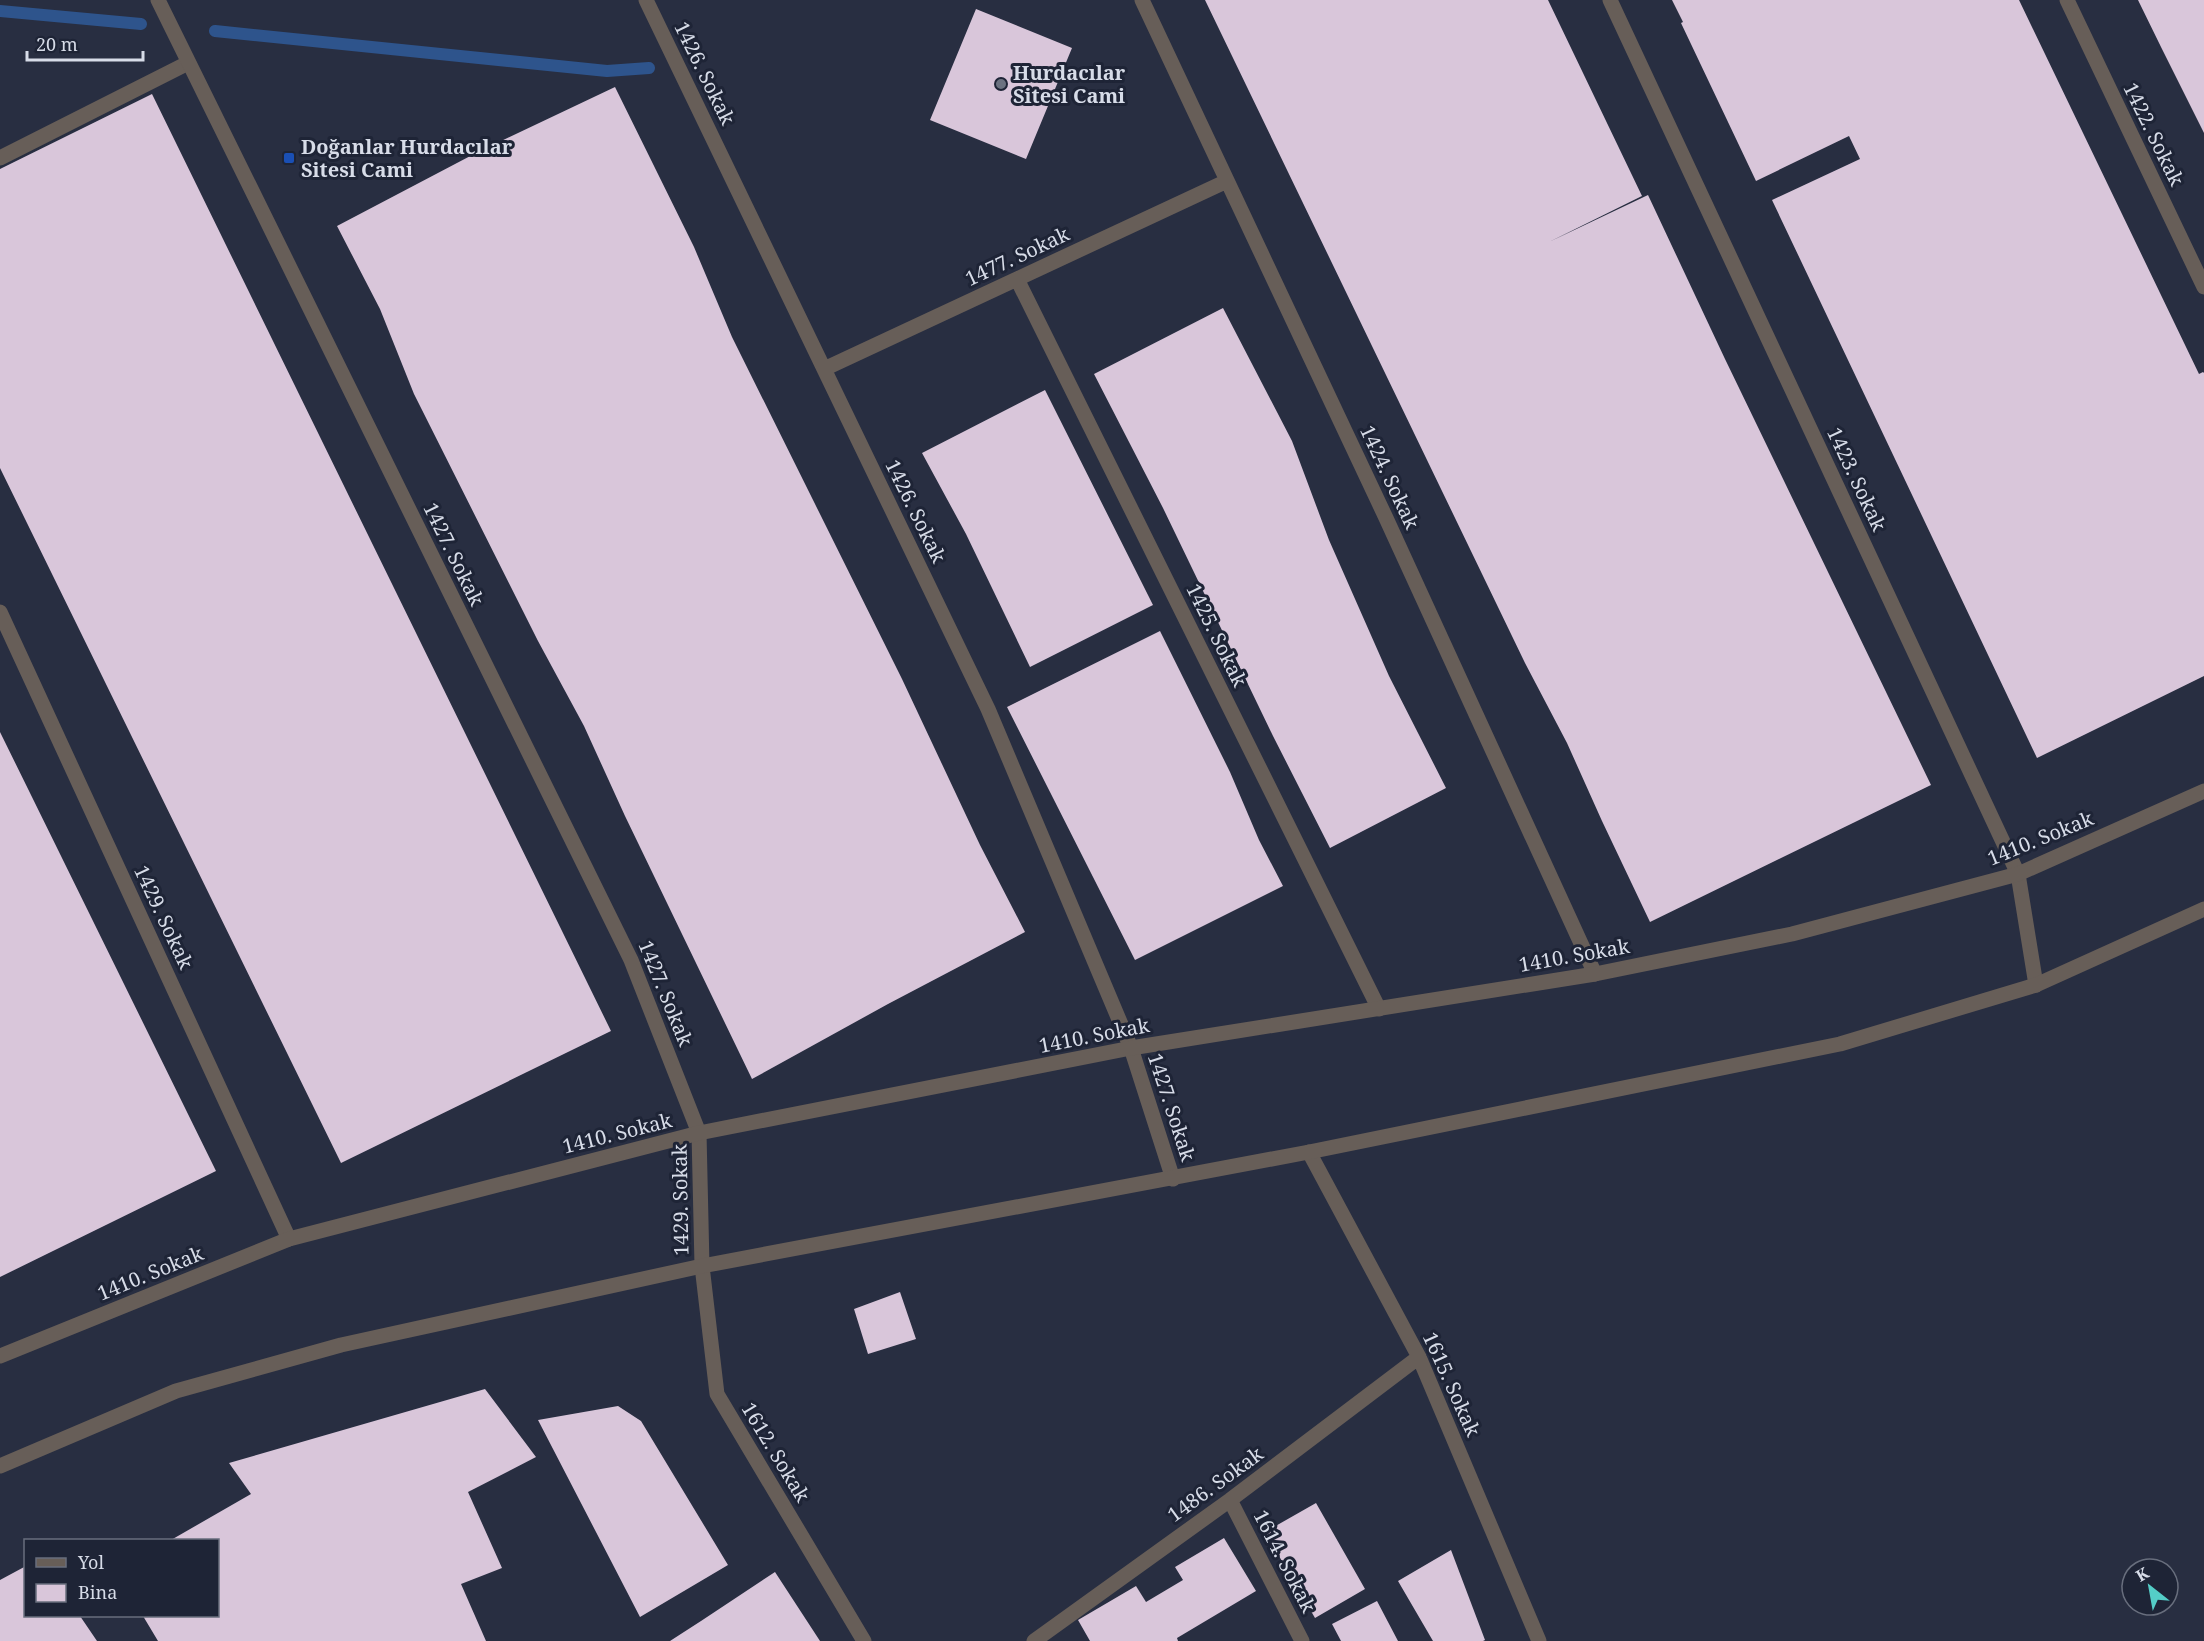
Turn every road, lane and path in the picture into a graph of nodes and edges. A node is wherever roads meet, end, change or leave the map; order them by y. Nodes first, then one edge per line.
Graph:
1 (158, 0) edge
2 (646, 0) edge
3 (1142, 0) edge
4 (1610, 0) edge
5 (2067, 0) edge
6 (189, 63) junction
7 (0, 158) edge
8 (1227, 181) junction
9 (1017, 279) junction
10 (2204, 287) edge
11 (824, 369) junction
12 (0, 612) edge
13 (2204, 791) edge
14 (2018, 874) junction
15 (2204, 909) edge
16 (1595, 974) junction
17 (2036, 985) junction
18 (1379, 1009) junction
19 (1131, 1048) junction
20 (699, 1133) junction
21 (1310, 1152) junction
22 (1173, 1179) junction
23 (289, 1239) junction
24 (702, 1266) junction
25 (0, 1356) edge
26 (1419, 1357) junction
27 (0, 1466) edge
28 (1230, 1500) junction
29 (1053, 1635) edge
30 (864, 1641) edge
31 (1034, 1641) edge
32 (1302, 1641) edge
33 (1539, 1641) edge

1 - 6 street, 1427. Sokak
2 - 11 street, 1426. Sokak
3 - 8 street, 1424. Sokak
4 - 14 street, 1423. Sokak
5 - 10 street, 1422. Sokak
6 - 7 street
6 - 20 street, 1427. Sokak
8 - 9 street, 1477. Sokak
8 - 16 street, 1424. Sokak
9 - 11 street, 1477. Sokak
9 - 18 street, 1425. Sokak
11 - 19 street, 1426. Sokak
12 - 23 street, 1429. Sokak
13 - 14 street, 1410. Sokak
14 - 16 street, 1410. Sokak
14 - 17 street, 1423. Sokak
15 - 17 street
16 - 18 street, 1410. Sokak
17 - 21 street
18 - 19 street, 1410. Sokak
19 - 20 street, 1410. Sokak
19 - 22 street, 1427. Sokak
20 - 23 street, 1410. Sokak
20 - 24 street, 1429. Sokak
21 - 22 street
21 - 26 street, 1615. Sokak
22 - 24 street
23 - 25 street, 1410. Sokak
24 - 27 street
24 - 30 street, 1612. Sokak
26 - 28 street, 1486. Sokak
26 - 33 street, 1615. Sokak
28 - 29 street, 1486. Sokak
28 - 32 street, 1614. Sokak
29 - 31 street, 1486. Sokak

